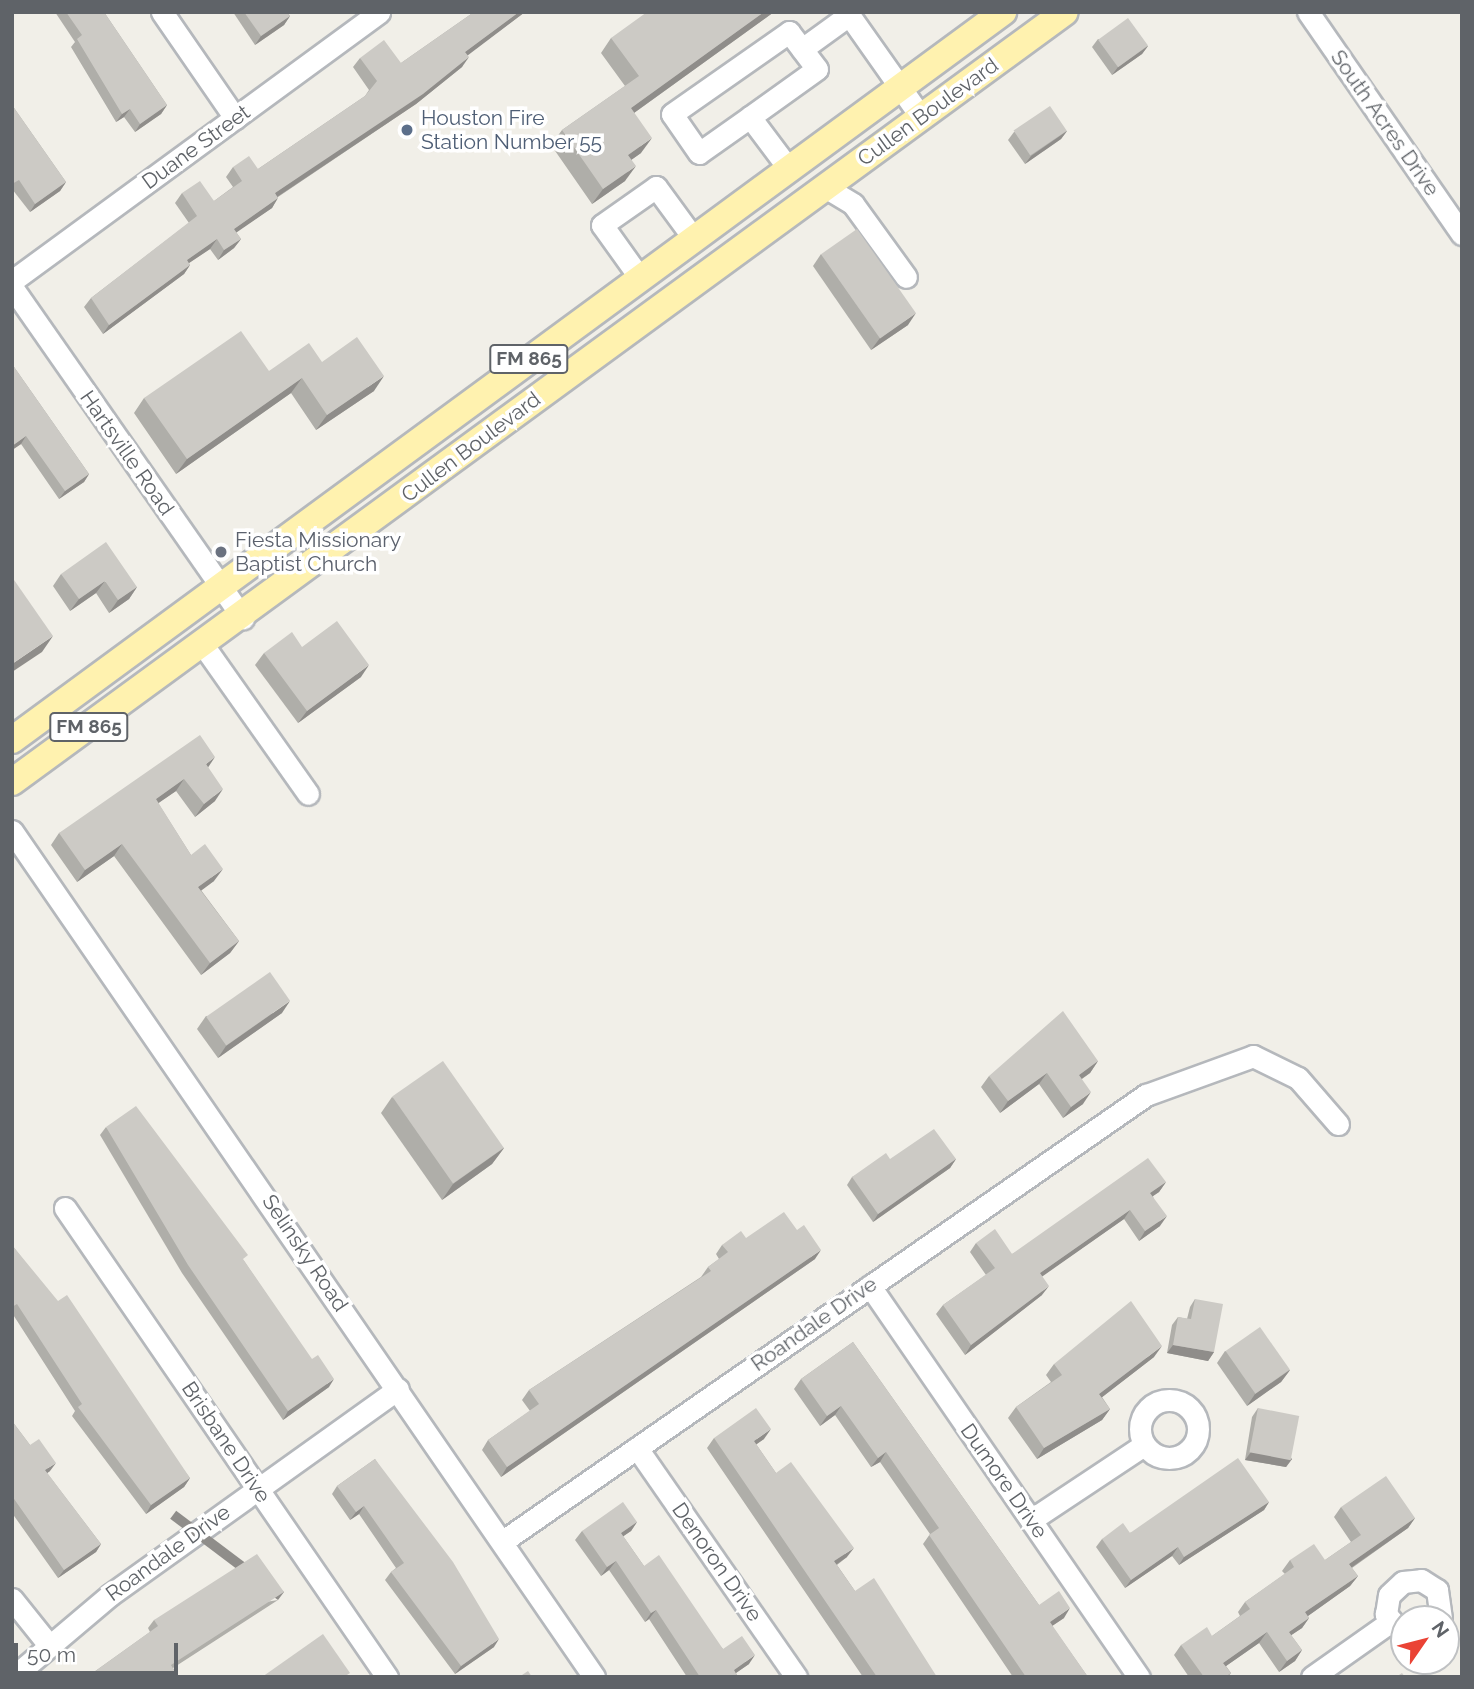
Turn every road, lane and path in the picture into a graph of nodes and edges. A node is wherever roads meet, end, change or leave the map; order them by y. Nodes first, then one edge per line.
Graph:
1 (162, 12) edge
2 (379, 12) edge
3 (1003, 12) edge
4 (1065, 12) edge
5 (1308, 12) edge
6 (848, 14) edge
7 (802, 49) junction
8 (899, 88) junction
9 (750, 117) junction
10 (921, 117) junction
11 (235, 118) junction
12 (789, 169) junction
13 (825, 187) junction
14 (1462, 234) edge
15 (694, 239) junction
16 (647, 273) junction
17 (906, 277) dead end
18 (12, 281) edge
19 (12, 287) edge
20 (673, 299) junction
21 (438, 424) junction
22 (459, 455) junction
23 (218, 586) junction
24 (243, 618) junction
25 (203, 645) junction
26 (12, 740) edge
27 (12, 782) edge
28 (308, 794) dead end
29 (12, 831) edge
30 (1338, 1124) dead end
31 (65, 1208) dead end
32 (870, 1286) junction
33 (398, 1389) junction
34 (1144, 1445) dead end
35 (637, 1448) junction
36 (258, 1488) junction
37 (1031, 1520) junction
38 (503, 1541) junction
39 (12, 1599) edge
40 (1391, 1605) edge
41 (1439, 1605) edge
42 (1390, 1632) edge
43 (48, 1644) junction
44 (13, 1677) edge
45 (387, 1677) edge
46 (594, 1677) edge
47 (796, 1677) edge
48 (1139, 1677) edge
49 (1312, 1677) edge

1 - 11 street
2 - 11 street, Duane Street
3 - 8 main road, Cullen Boulevard / FM 865
4 - 10 main road, Cullen Boulevard / FM 865
5 - 14 street, South Acres Drive
6 - 7 street
6 - 8 street
7 - 9 street
7 - 9 street
8 - 10 street
8 - 12 main road, Cullen Boulevard / FM 865
9 - 12 street
10 - 13 main road, Cullen Boulevard / FM 865
11 - 18 street, Duane Street
12 - 15 main road, Cullen Boulevard / FM 865
13 - 17 street
13 - 20 main road, Cullen Boulevard / FM 865
15 - 16 main road, Cullen Boulevard / FM 865
15 - 16 street
16 - 20 main road
16 - 21 main road, Cullen Boulevard / FM 865
19 - 23 street, Hartsville Road
20 - 22 main road, Cullen Boulevard / FM 865
21 - 22 main road
21 - 23 main road, Cullen Boulevard / FM 865
22 - 24 main road, Cullen Boulevard / FM 865
23 - 24 street, Hartsville Road
23 - 26 main road, Cullen Boulevard / FM 865
24 - 25 main road, Cullen Boulevard / FM 865
25 - 27 main road, Cullen Boulevard / FM 865
25 - 28 street
29 - 33 street, Selinsky Road
30 - 32 street, Roandale Drive
31 - 36 street, Brisbane Drive
32 - 35 street, Roandale Drive
32 - 37 street, Dumore Drive
33 - 36 street, Roandale Drive
33 - 38 street, Selinsky Road
34 - 37 street
35 - 38 street, Roandale Drive
35 - 47 street, Denoron Drive
36 - 43 street, Roandale Drive
36 - 45 street, Brisbane Drive
37 - 48 street, Dumore Drive
38 - 46 street, Selinsky Road
39 - 43 street
40 - 41 street
42 - 49 street
43 - 44 street, Roandale Drive

